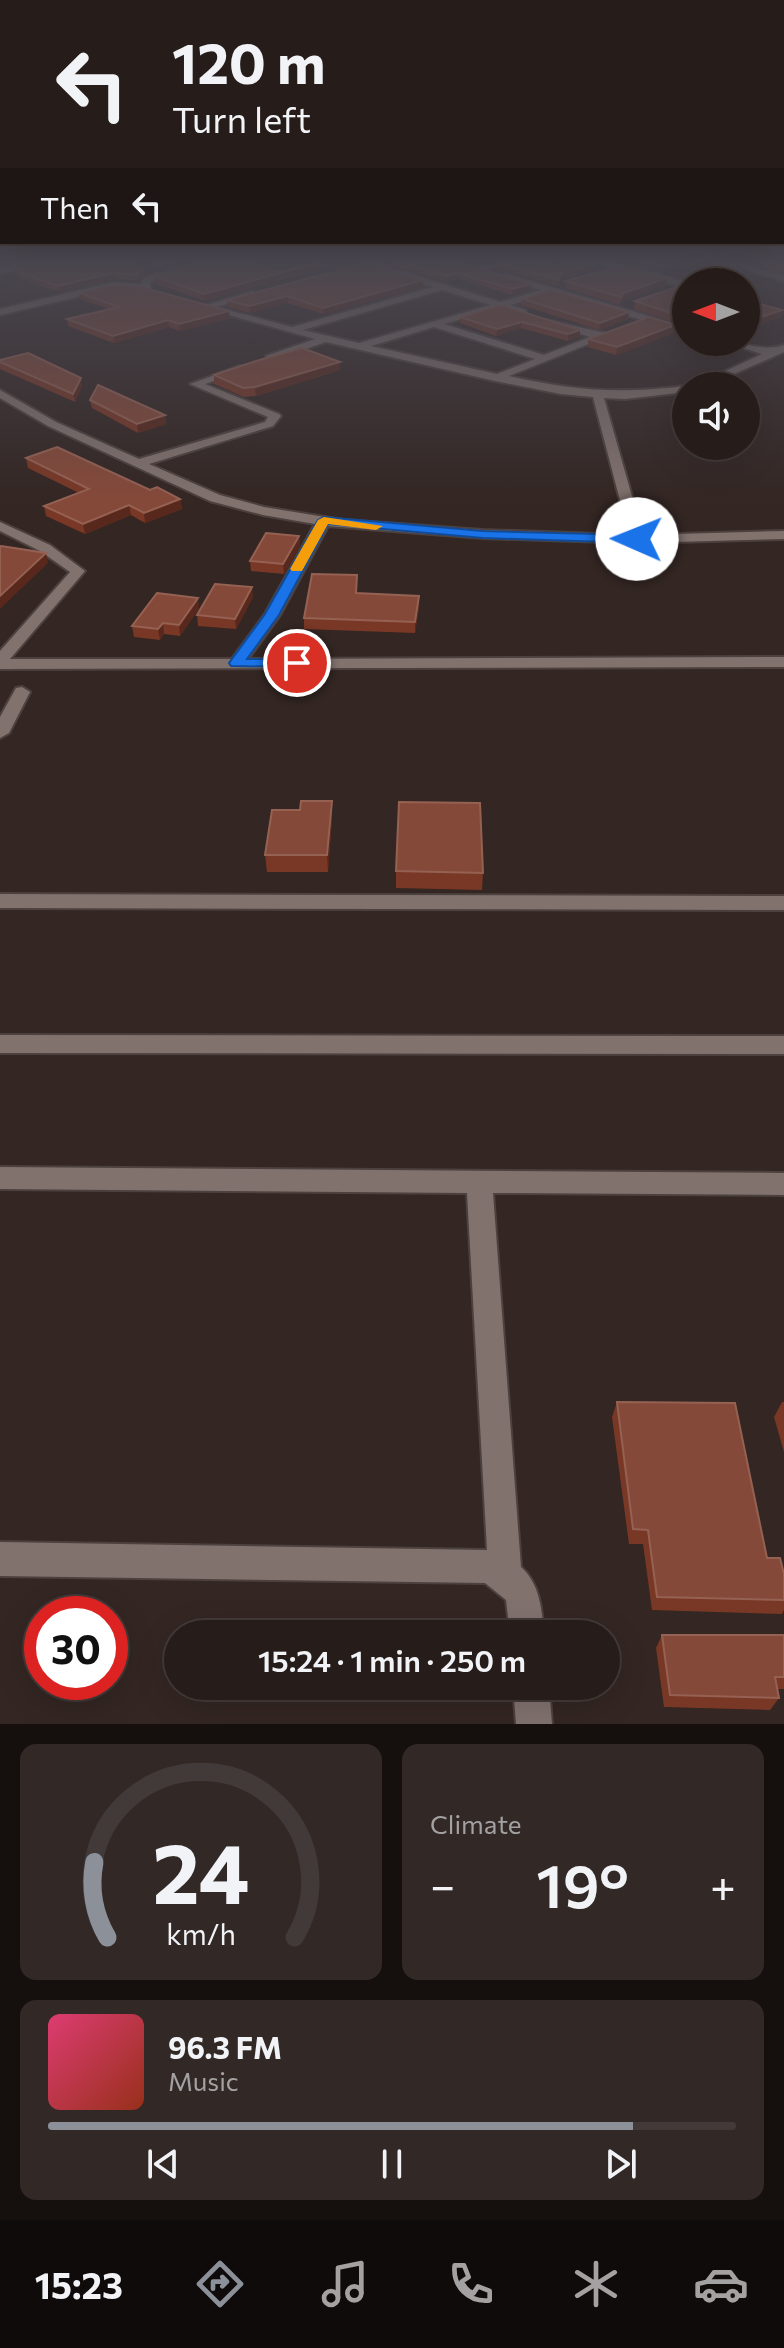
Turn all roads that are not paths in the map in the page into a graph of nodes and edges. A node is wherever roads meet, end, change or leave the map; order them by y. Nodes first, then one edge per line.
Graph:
1 (321, 340) edge
2 (331, 340) edge
3 (379, 340) edge
4 (486, 340) edge
5 (586, 340) edge
6 (357, 347) junction
7 (784, 348) edge
8 (760, 351) edge
9 (769, 353) junction
10 (540, 357) junction
11 (728, 372) edge
12 (495, 378) junction
13 (672, 391) edge
14 (0, 393) edge
15 (598, 395) junction
16 (19, 403) junction
17 (0, 409) edge
18 (142, 462) junction
19 (324, 520) junction
20 (0, 526) edge
21 (784, 535) edge
22 (637, 539) junction
23 (784, 662) edge
24 (0, 663) edge
25 (237, 663) junction
26 (22, 692) dead end
27 (0, 733) edge
28 (0, 901) edge
29 (784, 903) edge
30 (0, 1044) edge
31 (784, 1045) edge
32 (0, 1178) edge
33 (479, 1181) junction
34 (784, 1184) edge
35 (0, 1559) edge
36 (505, 1573) junction
37 (526, 1620) edge
38 (532, 1700) edge
39 (534, 1724) edge

1 - 18 street
2 - 6 street
3 - 6 street
4 - 10 street
5 - 10 street
6 - 12 street
7 - 9 street
8 - 9 street
9 - 11 street
10 - 12 street
12 - 15 street
13 - 15 street
14 - 16 street
15 - 22 street
16 - 17 street
16 - 18 street
18 - 19 street
19 - 22 street
19 - 25 street
20 - 24 street
21 - 22 street
23 - 25 street
24 - 25 street
26 - 27 street
28 - 29 street
30 - 31 street
32 - 33 street
33 - 34 street
33 - 36 street
35 - 36 street
36 - 37 street
38 - 39 street

